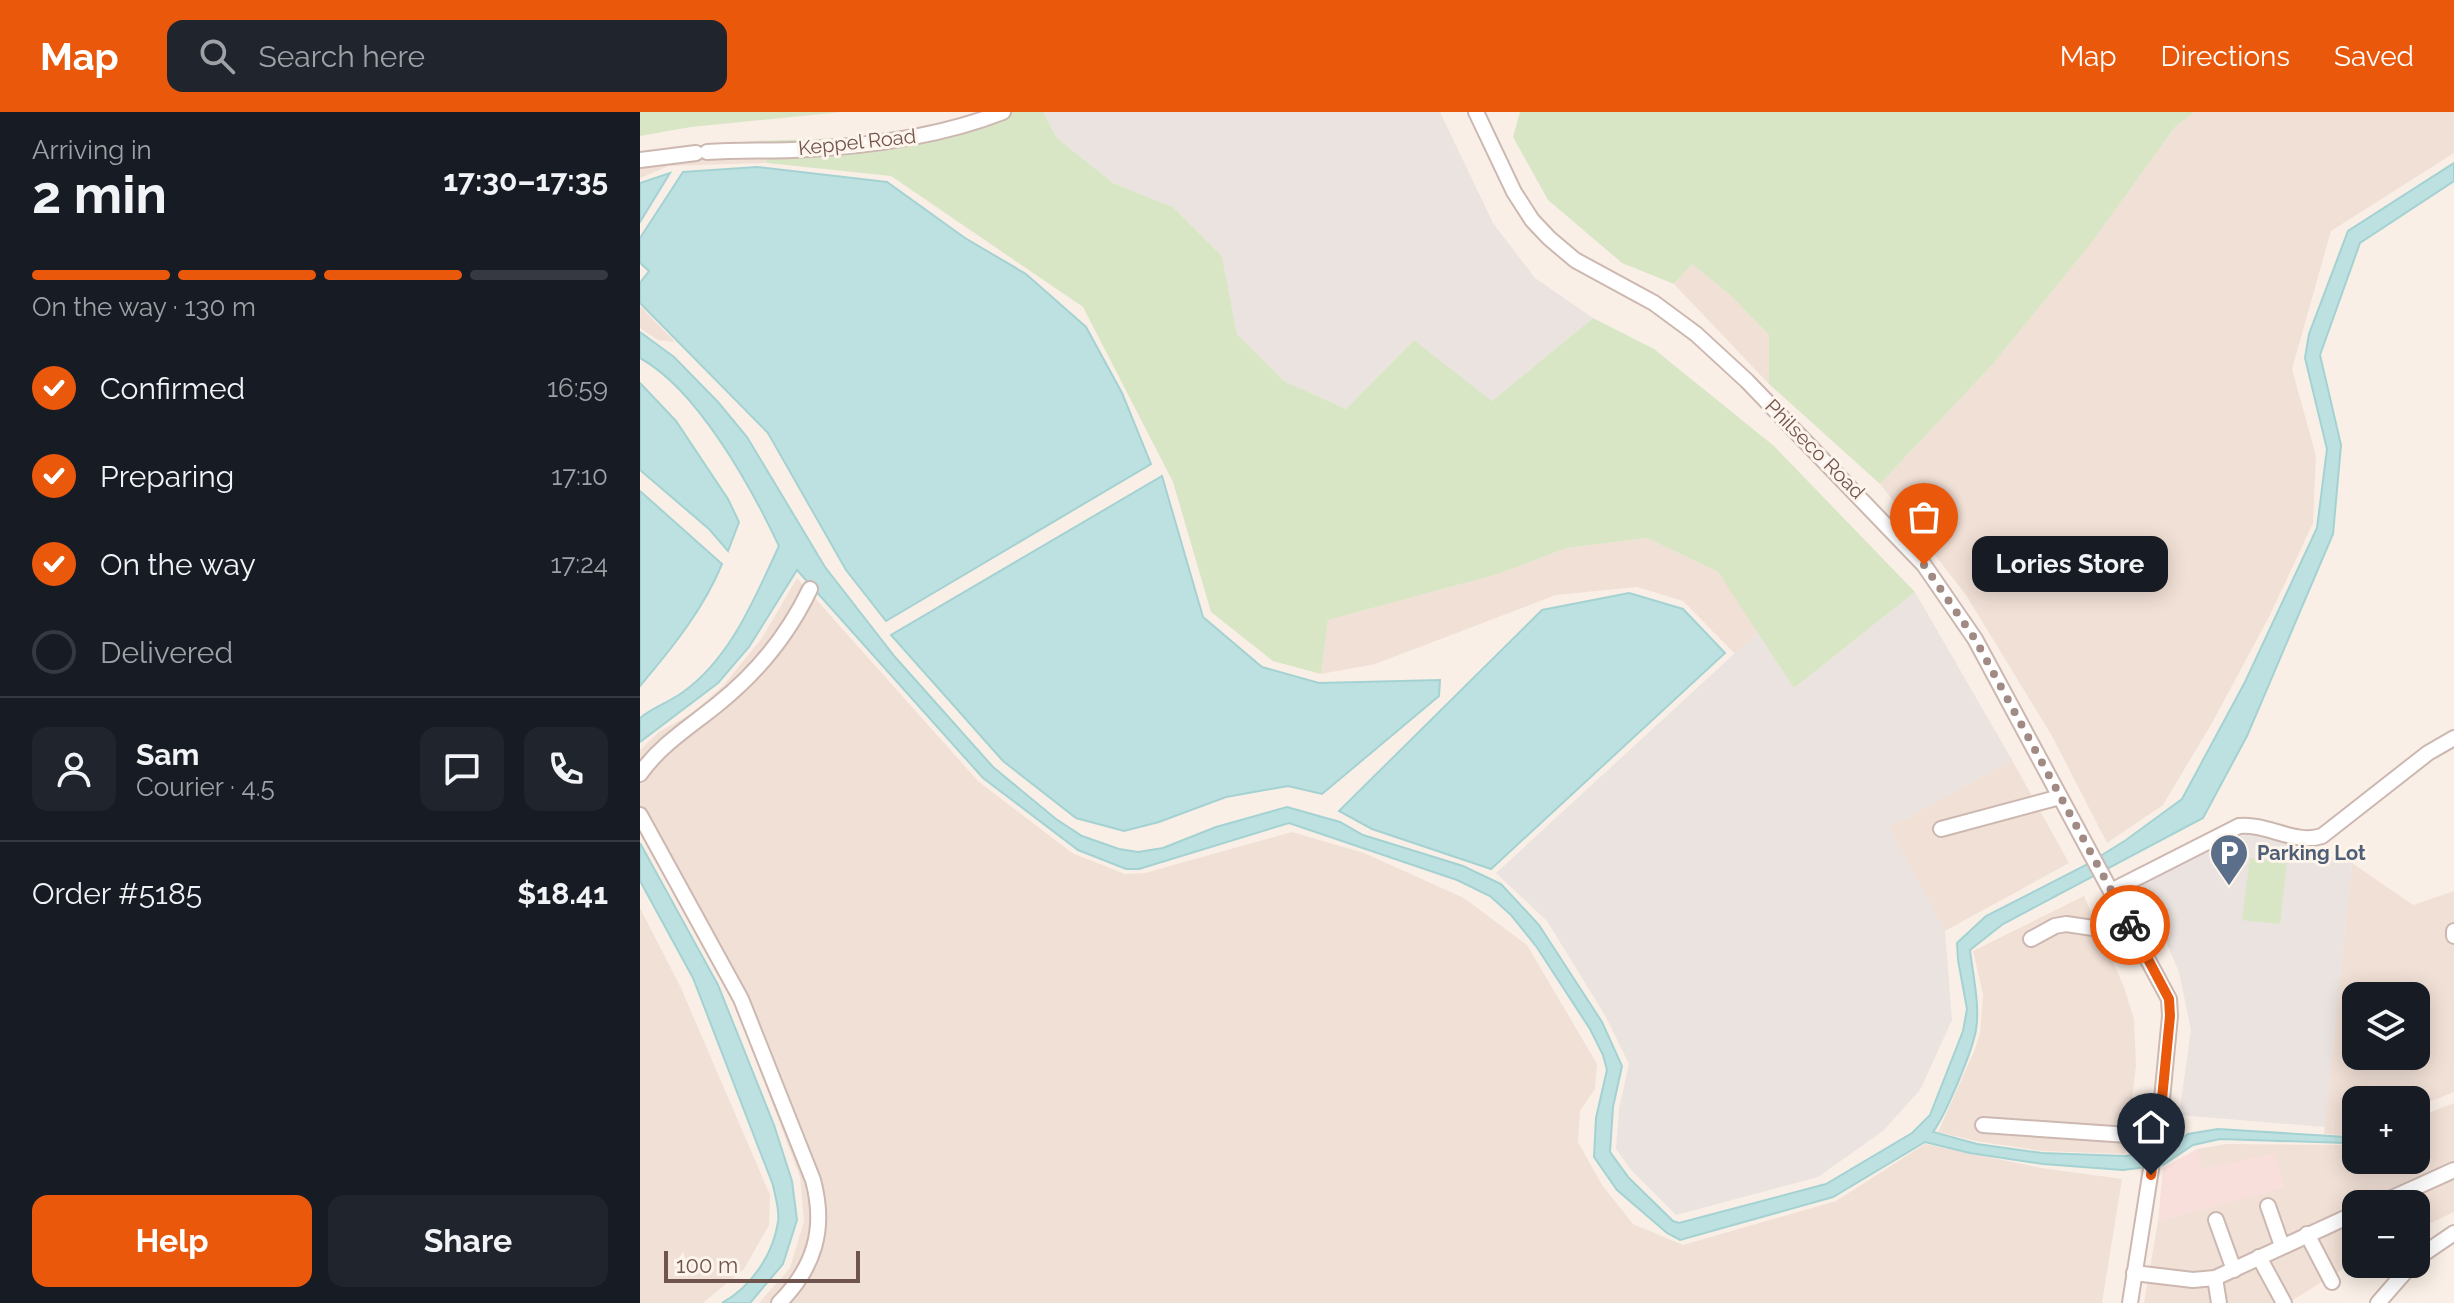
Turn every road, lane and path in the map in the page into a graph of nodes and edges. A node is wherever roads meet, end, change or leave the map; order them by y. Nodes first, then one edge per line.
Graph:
1 (1003, 112) edge
2 (1476, 112) edge
3 (640, 160) edge
4 (810, 589) dead end
5 (2454, 738) edge
6 (640, 774) edge
7 (2060, 797) junction
8 (640, 815) edge
9 (1941, 829) dead end
10 (2110, 888) junction
11 (2125, 917) junction
12 (2031, 939) dead end
13 (1983, 1125) dead end
14 (2156, 1142) junction
15 (2452, 1175) edge
16 (2424, 1190) edge
17 (2268, 1206) dead end
18 (2342, 1219) edge
19 (2216, 1220) dead end
20 (2454, 1233) edge
21 (2307, 1234) junction
22 (2282, 1246) junction
23 (2430, 1249) edge
24 (2259, 1257) junction
25 (2234, 1270) junction
26 (2134, 1273) junction
27 (2215, 1278) junction
28 (2400, 1278) edge
29 (2332, 1282) dead end
30 (779, 1303) edge
31 (2130, 1303) edge
32 (2219, 1303) edge
33 (2284, 1303) edge
34 (2378, 1303) edge

1 - 3 street, Keppel Road
2 - 7 street, Philseco Road
4 - 6 street
5 - 10 street
7 - 9 street
7 - 10 street, Philseco Road
8 - 30 street
10 - 11 street, Philseco Road
11 - 12 street
11 - 14 street, Philseco Road
13 - 14 street
14 - 26 street, Philseco Road
15 - 16 street
17 - 22 street
18 - 21 street
19 - 25 street
20 - 23 street
21 - 22 street
21 - 29 street
22 - 24 street
24 - 25 street
24 - 33 street
25 - 27 street
26 - 27 street
26 - 31 street
27 - 32 street
28 - 34 street

